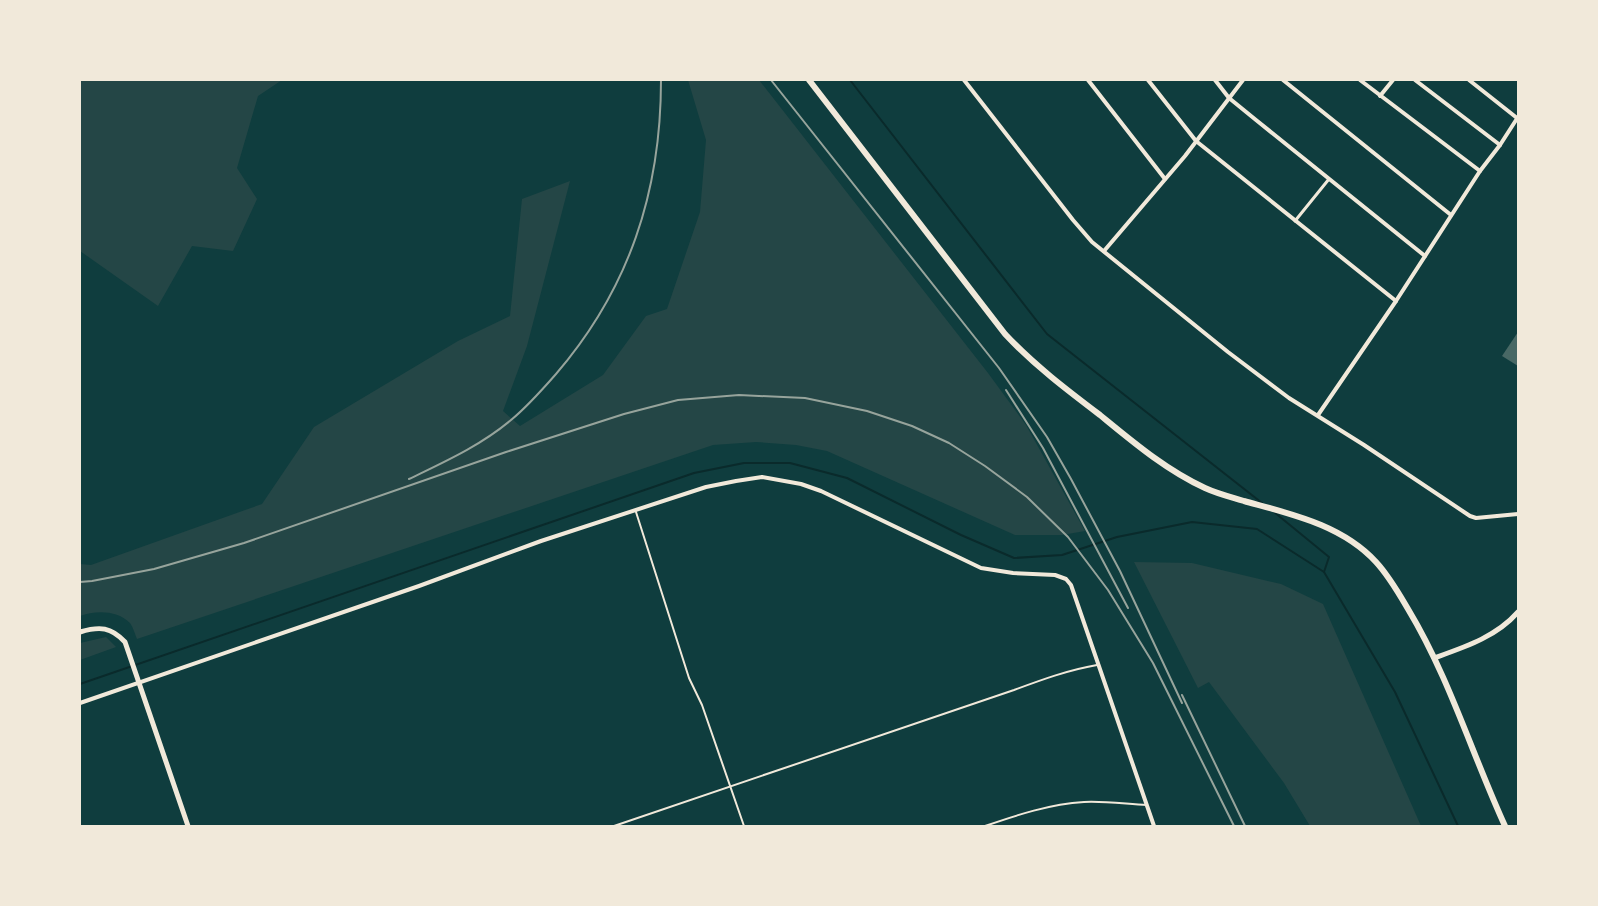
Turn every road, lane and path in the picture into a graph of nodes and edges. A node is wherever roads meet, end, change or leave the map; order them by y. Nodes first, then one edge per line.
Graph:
1 (809, 80) edge
2 (964, 80) edge
3 (1088, 80) edge
4 (1148, 80) edge
5 (1215, 80) edge
6 (1243, 80) edge
7 (1283, 80) edge
8 (1360, 80) edge
9 (1392, 80) edge
10 (1415, 80) edge
11 (1469, 80) edge
12 (1380, 96) junction
13 (1229, 98) junction
14 (1518, 117) edge
15 (1196, 141) junction
16 (1500, 145) junction
17 (1480, 171) junction
18 (1165, 179) junction
19 (1329, 179) junction
20 (1451, 215) junction
21 (1295, 221) junction
22 (1104, 251) junction
23 (1425, 256) junction
24 (1396, 301) junction
25 (1318, 416) junction
26 (635, 509) junction
27 (1518, 514) edge
28 (1518, 612) edge
29 (80, 632) edge
30 (1434, 658) junction
31 (1099, 665) junction
32 (139, 680) junction
33 (80, 703) edge
34 (729, 786) junction
35 (1147, 806) junction
36 (188, 826) edge
37 (614, 826) edge
38 (744, 826) edge
39 (986, 826) edge
40 (1154, 826) edge
41 (1505, 826) edge

1 - 30 main road
2 - 22 street
3 - 18 street
4 - 15 street
5 - 13 street
6 - 13 street
7 - 20 street
8 - 12 street
9 - 12 street
10 - 16 street
11 - 14 street
12 - 17 street
13 - 15 street
13 - 19 street
14 - 16 street
15 - 18 street
15 - 21 street
16 - 17 street
17 - 20 street
18 - 22 street
19 - 21 street
19 - 23 street
20 - 23 street
21 - 24 street
22 - 25 street
23 - 24 street
24 - 25 street
25 - 27 street
26 - 31 street
26 - 32 street
26 - 34 lane
28 - 30 street
29 - 32 street
30 - 41 main road
31 - 34 lane
31 - 35 street
32 - 33 street
32 - 36 street
34 - 37 lane
34 - 38 lane
35 - 39 lane
35 - 40 street

